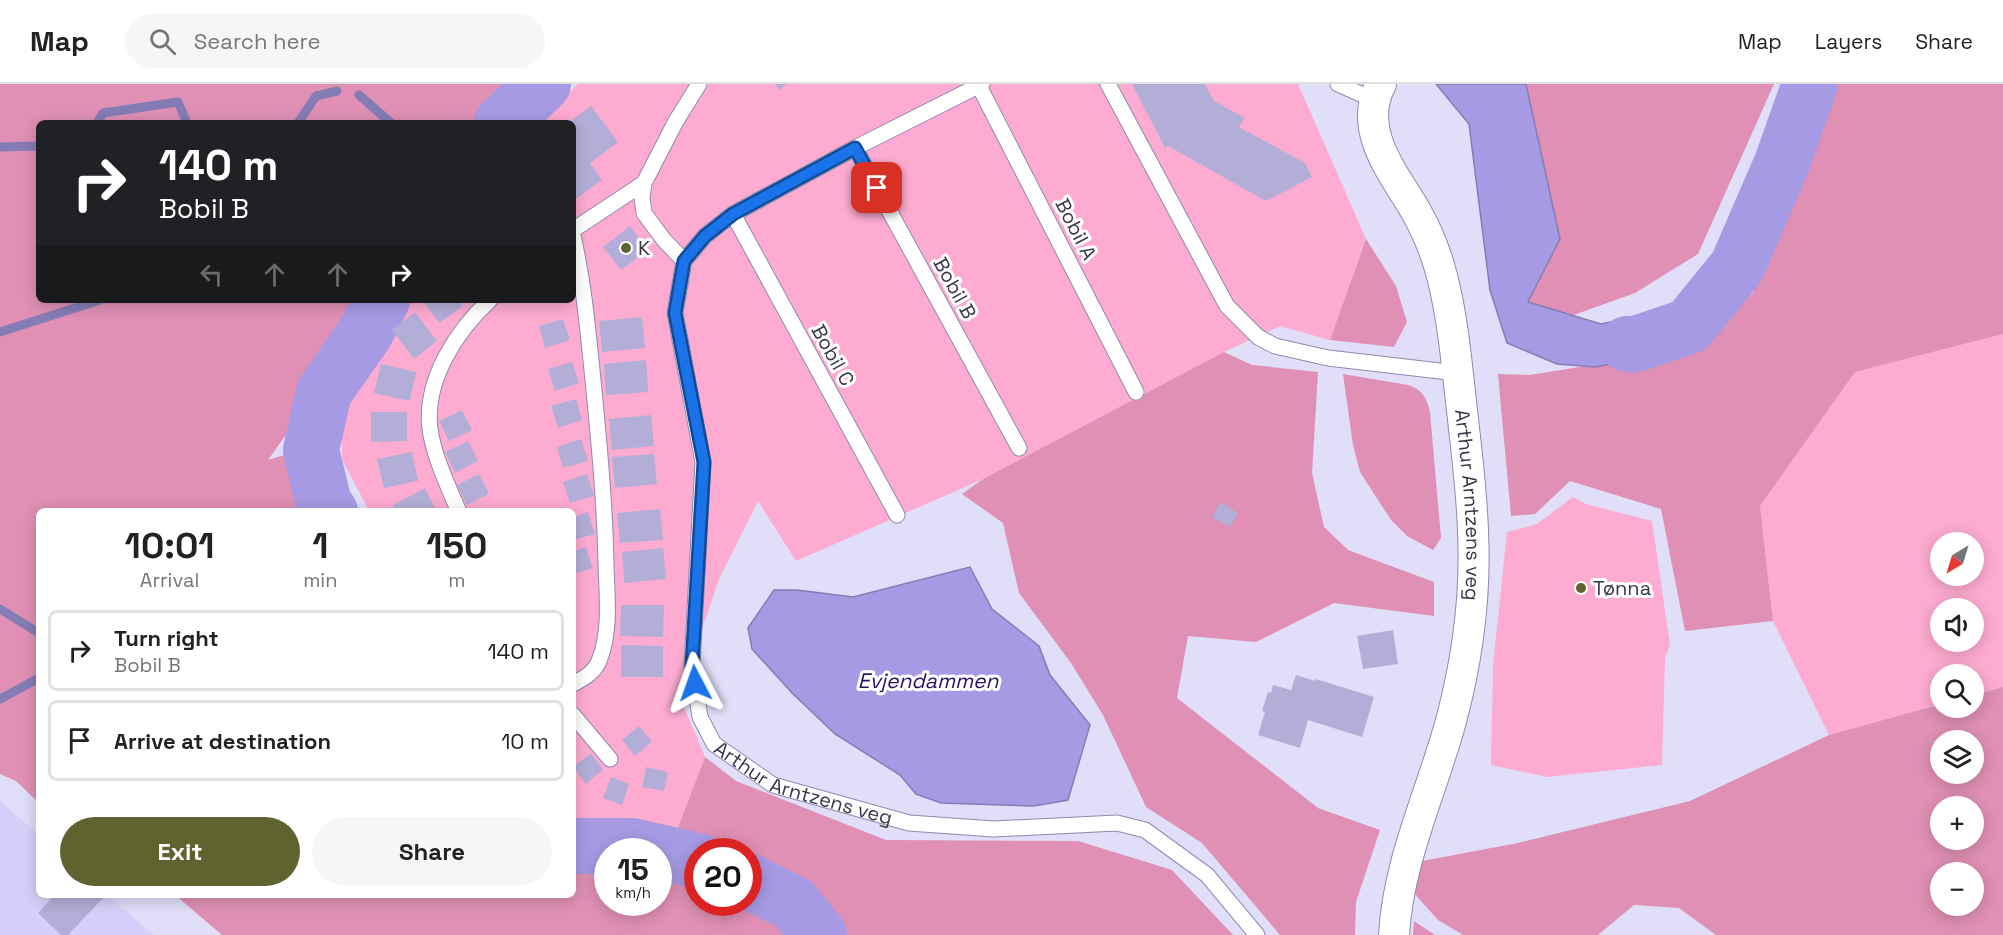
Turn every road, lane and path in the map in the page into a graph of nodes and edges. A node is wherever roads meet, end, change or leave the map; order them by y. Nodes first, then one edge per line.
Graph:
1 (699, 84) edge
2 (1108, 84) edge
3 (1338, 84) edge
4 (980, 85) edge
5 (1377, 92) edge
6 (855, 148) junction
7 (644, 183) junction
8 (733, 214) junction
9 (576, 228) edge
10 (576, 249) edge
11 (684, 261) junction
12 (487, 303) edge
13 (1457, 373) junction
14 (1136, 392) dead end
15 (1019, 448) dead end
16 (458, 508) edge
17 (897, 516) dead end
18 (576, 682) edge
19 (576, 719) edge
20 (610, 759) dead end
21 (1257, 935) edge
22 (1394, 935) edge

1 - 7 lane
2 - 13 lane
3 - 5 lane
4 - 6 lane
4 - 14 lane, Bobil A
5 - 13 street, Arthur Arntzens veg
6 - 8 lane
6 - 15 lane, Bobil B
7 - 9 lane
7 - 11 lane
8 - 11 lane
8 - 17 lane, Bobil C
10 - 18 lane
11 - 21 lane, Arthur Arntzens veg
12 - 16 lane
13 - 22 street, Arthur Arntzens veg
19 - 20 lane

